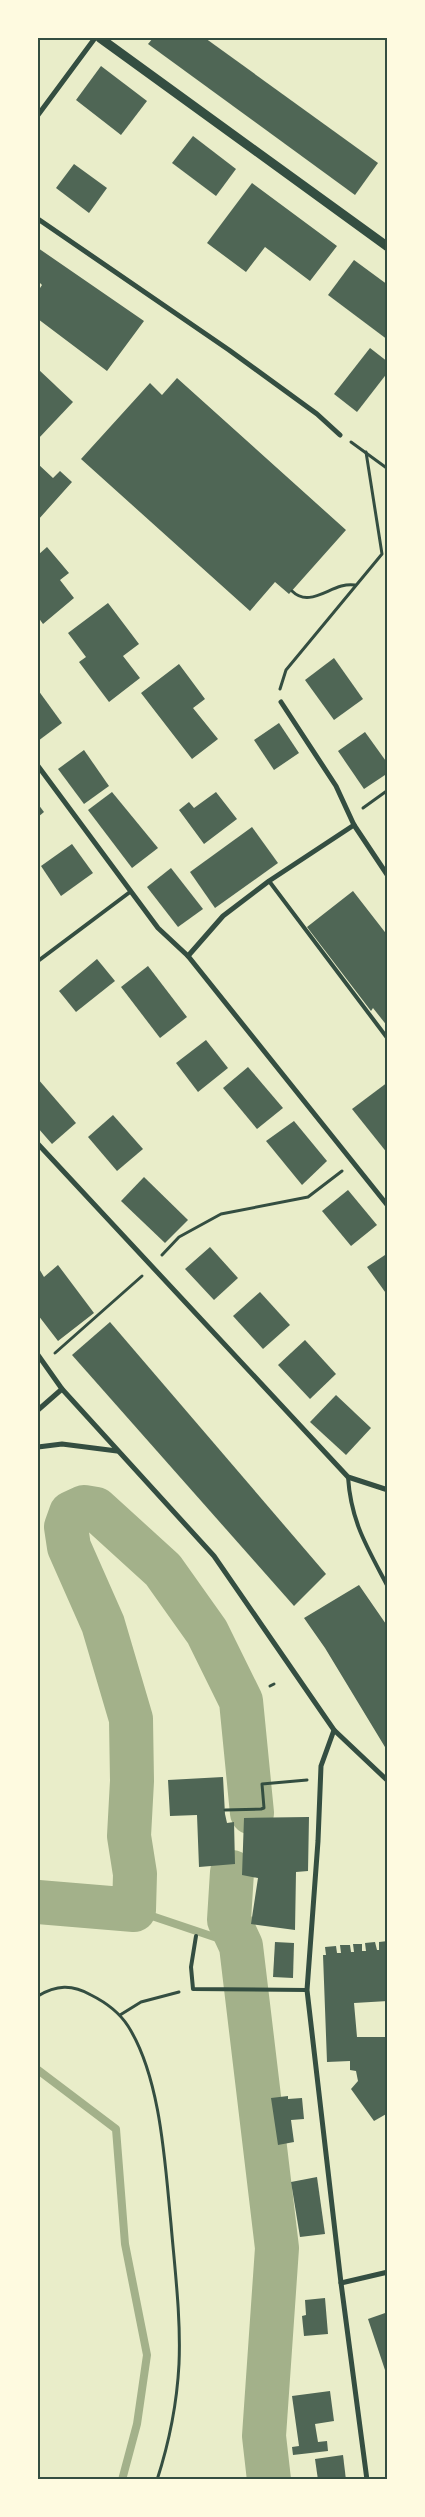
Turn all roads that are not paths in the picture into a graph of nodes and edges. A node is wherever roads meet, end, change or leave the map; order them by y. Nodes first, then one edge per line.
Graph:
1 (95, 38) edge
2 (100, 38) edge
3 (38, 115) edge
4 (38, 219) edge
5 (388, 247) edge
6 (340, 435) road end
7 (281, 702) road end
8 (38, 766) edge
9 (354, 825) junction
10 (388, 876) edge
11 (269, 881) junction
12 (130, 892) junction
13 (188, 956) junction
14 (38, 961) edge
15 (388, 1039) edge
16 (38, 1144) edge
17 (388, 1206) edge
18 (38, 1356) edge
19 (62, 1389) junction
20 (38, 1410) edge
21 (38, 1448) edge
22 (118, 1451) junction
23 (348, 1477) junction
24 (388, 1490) edge
25 (388, 1587) edge
26 (334, 1730) junction
27 (388, 1782) edge
28 (196, 1936) dead end
29 (307, 1990) junction
30 (388, 2272) edge
31 (341, 2282) junction
32 (367, 2480) edge

1 - 3 street
2 - 5 street
4 - 6 street
7 - 9 street
8 - 12 street
9 - 10 street
9 - 11 street
11 - 13 street
11 - 15 lane
12 - 13 street
12 - 14 lane
13 - 17 street
16 - 23 street
18 - 19 street
19 - 20 street
19 - 22 street
21 - 22 street
22 - 26 street
23 - 24 street
23 - 25 lane
26 - 27 street
26 - 29 street
28 - 29 lane
29 - 31 street
30 - 31 street
31 - 32 street

